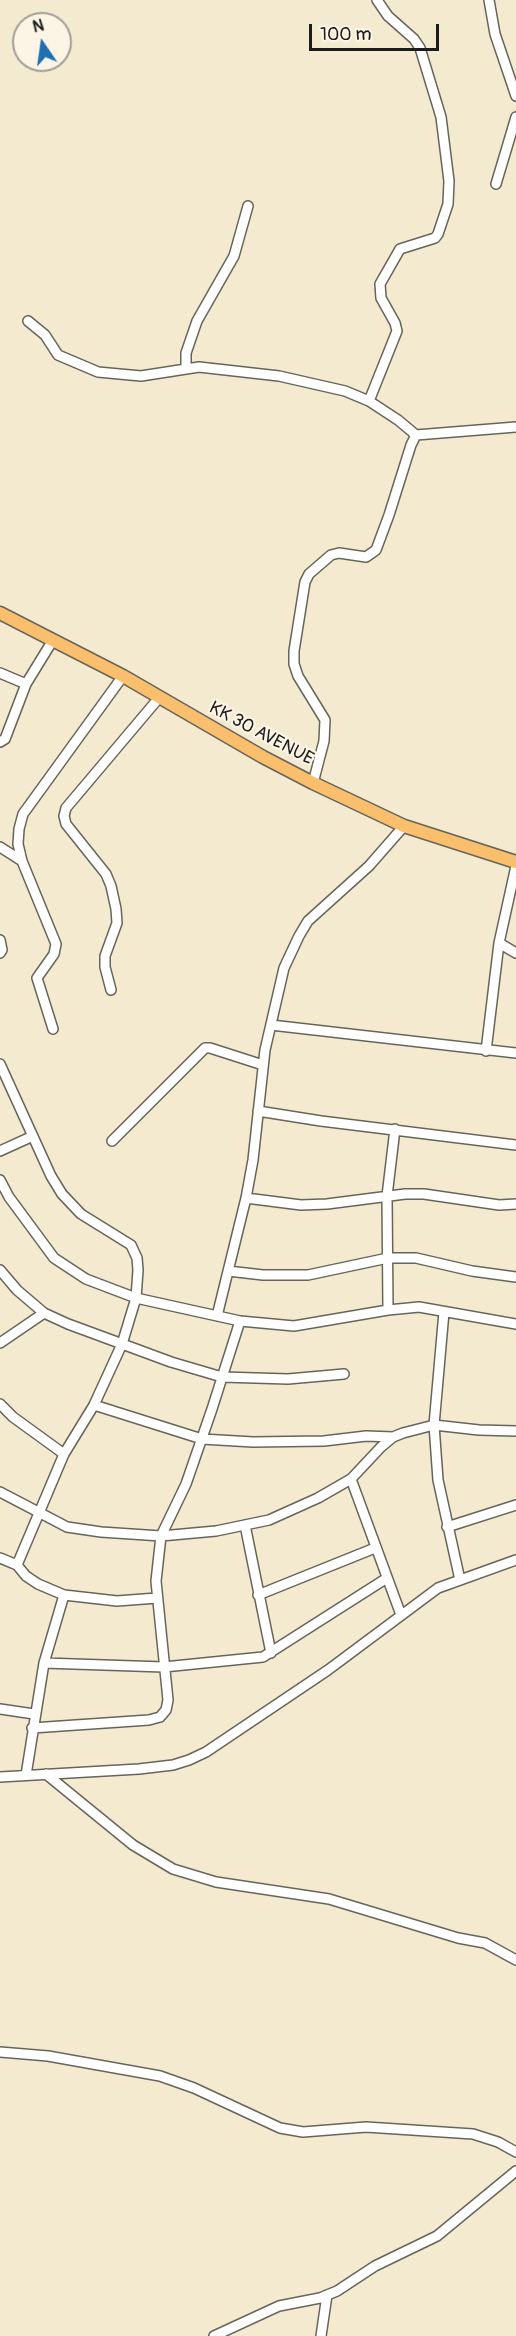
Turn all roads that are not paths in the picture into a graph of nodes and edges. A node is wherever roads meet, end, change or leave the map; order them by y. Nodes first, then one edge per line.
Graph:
1 (377, 0) edge
2 (489, 0) edge
3 (516, 96) edge
4 (516, 117) edge
5 (496, 184) dead end
6 (248, 206) dead end
7 (28, 321) dead end
8 (186, 369) junction
9 (369, 401) junction
10 (516, 427) edge
11 (416, 435) junction
12 (0, 613) edge
13 (53, 640) junction
14 (0, 673) edge
15 (123, 676) junction
16 (26, 684) junction
17 (158, 699) junction
18 (0, 742) edge
19 (313, 783) junction
20 (404, 826) junction
21 (0, 847) edge
22 (22, 861) junction
23 (516, 864) edge
24 (0, 940) edge
25 (499, 943) junction
26 (0, 953) edge
27 (516, 953) edge
28 (111, 990) dead end
29 (271, 1025) junction
30 (53, 1029) dead end
31 (486, 1051) junction
32 (516, 1053) edge
33 (0, 1064) edge
34 (263, 1065) junction
35 (258, 1111) junction
36 (395, 1129) junction
37 (33, 1136) junction
38 (112, 1141) dead end
39 (516, 1145) edge
40 (0, 1151) edge
41 (0, 1180) edge
42 (387, 1196) junction
43 (246, 1198) junction
44 (516, 1204) edge
45 (388, 1258) junction
46 (0, 1270) edge
47 (228, 1271) junction
48 (516, 1277) edge
49 (136, 1298) junction
50 (388, 1310) junction
51 (444, 1312) junction
52 (44, 1313) junction
53 (217, 1316) junction
54 (240, 1321) junction
55 (516, 1324) edge
56 (0, 1342) edge
57 (122, 1344) junction
58 (344, 1374) dead end
59 (222, 1377) junction
60 (0, 1404) edge
61 (94, 1405) junction
62 (434, 1425) junction
63 (516, 1431) edge
64 (393, 1437) junction
65 (202, 1439) junction
66 (64, 1454) junction
67 (351, 1479) junction
68 (0, 1492) edge
69 (516, 1505) edge
70 (39, 1513) junction
71 (245, 1524) junction
72 (447, 1527) junction
73 (161, 1536) junction
74 (375, 1548) junction
75 (0, 1558) edge
76 (516, 1560) edge
77 (17, 1565) junction
78 (387, 1578) junction
79 (460, 1580) junction
80 (64, 1595) junction
81 (258, 1595) junction
82 (157, 1598) junction
83 (401, 1615) junction
84 (271, 1653) junction
85 (44, 1663) junction
86 (164, 1667) junction
87 (0, 1709) edge
88 (34, 1714) junction
89 (32, 1728) junction
90 (46, 1774) junction
91 (26, 1775) junction
92 (0, 1778) edge
93 (516, 1960) edge
94 (0, 2052) edge
95 (516, 2152) edge
96 (516, 2171) edge
97 (327, 2295) junction
98 (214, 2336) edge
99 (321, 2336) edge

1 - 9 street
2 - 3 street
4 - 5 street
6 - 8 street
7 - 8 street
8 - 9 street
9 - 11 street
10 - 11 street
11 - 19 street
12 - 13 main road, KK 30 AVENUE
13 - 15 main road, KK 30 AVENUE
13 - 16 street
14 - 16 street
15 - 17 main road, KK 30 AVENUE
15 - 22 street
16 - 18 street
17 - 19 main road, KK 30 AVENUE
17 - 28 street
19 - 20 main road, KK 30 AVENUE
20 - 23 main road, KK 30 AVENUE
20 - 29 street
21 - 22 street
22 - 30 street
23 - 25 street
24 - 26 street
25 - 27 street
25 - 31 street
29 - 31 street
29 - 34 street
31 - 32 street
33 - 37 street
34 - 35 street
34 - 38 street
35 - 36 street
35 - 43 street
36 - 39 street
36 - 42 street
37 - 40 street
37 - 49 street
41 - 49 street
42 - 43 street
42 - 44 street
42 - 45 street
43 - 47 street
45 - 47 street
45 - 48 street
45 - 50 street
46 - 52 street
47 - 53 street
49 - 53 street
49 - 57 street
50 - 51 street
50 - 54 street
51 - 55 street
51 - 62 street
52 - 56 street
52 - 57 street
53 - 54 street
54 - 59 street
57 - 59 street
57 - 61 street
58 - 59 street
59 - 65 street
60 - 66 street
61 - 65 street
61 - 66 street
62 - 63 street
62 - 64 street
62 - 72 street
64 - 65 street
64 - 67 street
65 - 73 street
66 - 70 street
67 - 71 street
67 - 74 street
68 - 70 street
69 - 72 street
70 - 73 street
70 - 77 street
71 - 73 street
71 - 81 street
72 - 79 street
73 - 82 street
74 - 78 street
74 - 81 street
75 - 77 street
76 - 79 street
77 - 80 street
78 - 83 street
78 - 84 street
79 - 83 street
80 - 82 street
80 - 85 street
81 - 84 street
82 - 86 street
83 - 90 street
84 - 86 street
85 - 86 street
85 - 88 street
86 - 89 street
87 - 88 street
88 - 89 street
89 - 91 street
90 - 91 street
90 - 93 street
91 - 92 street
94 - 95 street
96 - 97 street
97 - 98 street
97 - 99 street

